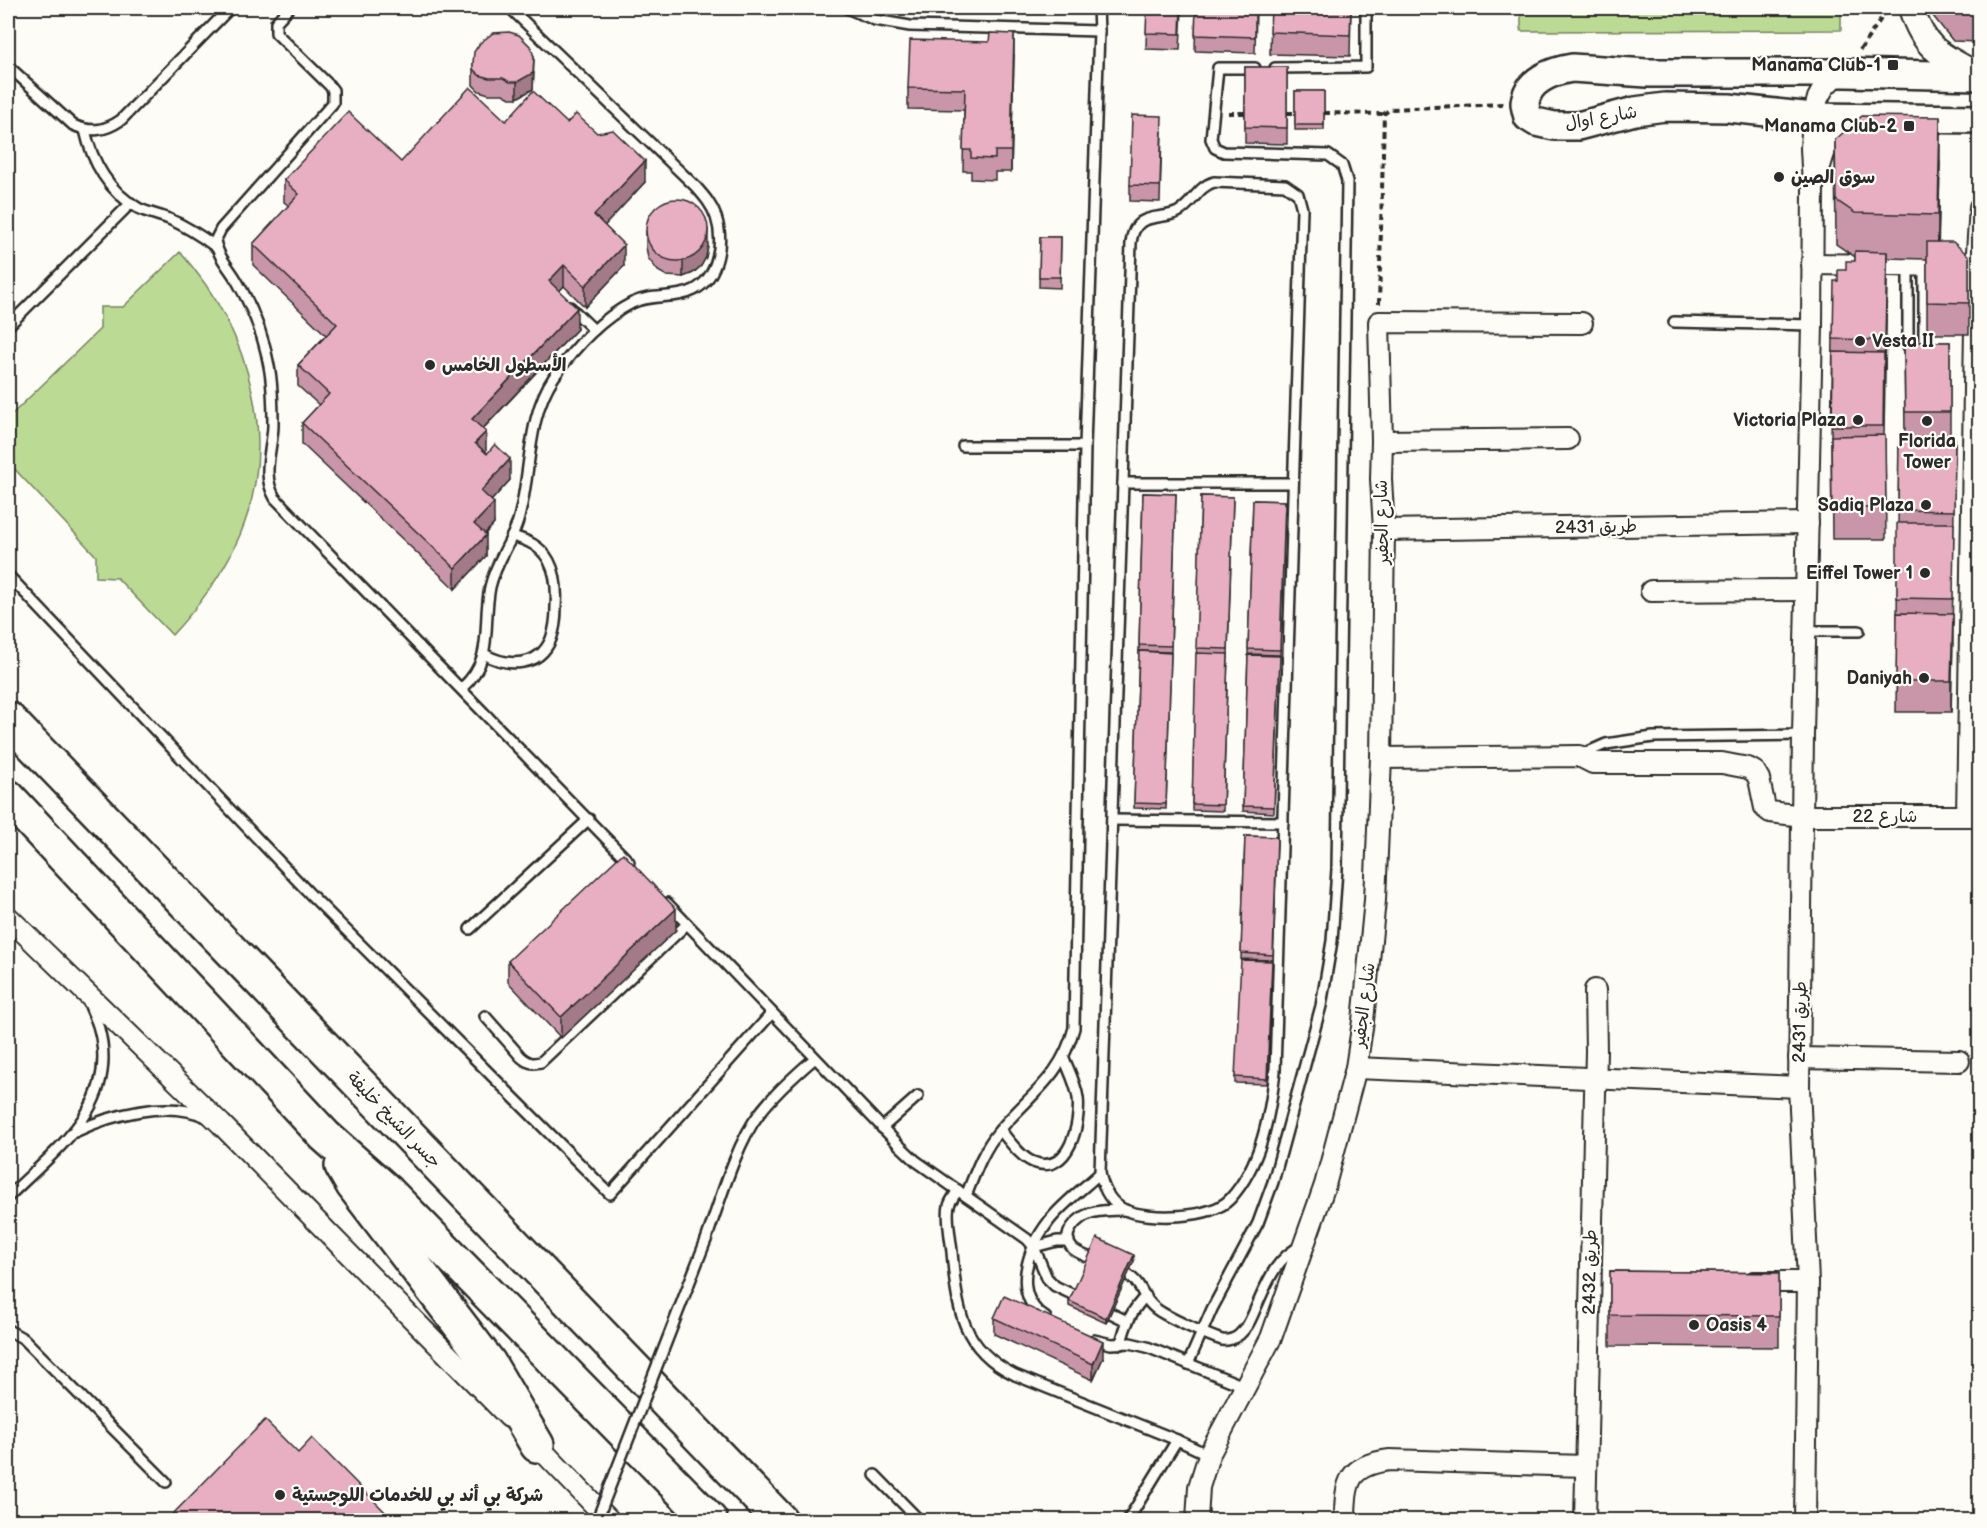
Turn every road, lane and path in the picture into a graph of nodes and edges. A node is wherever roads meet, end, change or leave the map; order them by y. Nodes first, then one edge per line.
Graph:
1 (230, 8) edge
2 (289, 8) edge
3 (510, 8) edge
4 (847, 8) edge
5 (1098, 8) edge
6 (1366, 8) edge
7 (1888, 8) edge
8 (1911, 8) edge
9 (1099, 31) junction
10 (8, 66) edge
11 (1845, 73) junction
12 (1979, 76) edge
13 (1525, 103) junction
14 (1287, 113) edge
15 (1295, 113) edge
16 (1324, 113) edge
17 (1384, 114) junction
18 (1813, 117) junction
19 (1848, 117) junction
20 (1980, 118) edge
21 (85, 130) junction
22 (1813, 187) junction
23 (131, 203) junction
24 (1980, 207) edge
25 (216, 247) junction
26 (1812, 264) junction
27 (1916, 265) junction
28 (1976, 267) junction
29 (564, 301) edge
30 (1378, 322) junction
31 (1674, 322) dead end
32 (1582, 323) dead end
33 (1812, 325) junction
34 (8, 326) edge
35 (594, 330) junction
36 (1568, 439) dead end
37 (1382, 441) junction
38 (963, 446) dead end
39 (1084, 446) junction
40 (1123, 483) junction
41 (1293, 483) junction
42 (1808, 524) junction
43 (1384, 530) junction
44 (512, 536) junction
45 (8, 575) edge
46 (1806, 590) junction
47 (1651, 591) dead end
48 (1805, 631) junction
49 (1859, 631) dead end
50 (484, 654) junction
51 (462, 688) junction
52 (8, 719) edge
53 (1803, 735) junction
54 (1579, 756) junction
55 (1381, 758) junction
56 (8, 797) edge
57 (1803, 816) junction
58 (1973, 816) edge
59 (589, 819) junction
60 (1112, 820) junction
61 (1283, 822) junction
62 (638, 872) edge
63 (663, 898) edge
64 (8, 917) edge
65 (687, 924) junction
66 (470, 929) dead end
67 (1595, 990) dead end
68 (84, 991) junction
69 (772, 1013) junction
70 (485, 1016) dead end
71 (814, 1058) junction
72 (1064, 1058) junction
73 (1799, 1058) junction
74 (1959, 1061) dead end
75 (1356, 1068) junction
76 (1594, 1077) junction
77 (1799, 1087) junction
78 (918, 1096) dead end
79 (221, 1124) junction
80 (882, 1128) junction
81 (1000, 1130) junction
82 (73, 1134) junction
83 (326, 1136) junction
84 (1100, 1173) junction
85 (962, 1193) junction
86 (8, 1197) edge
87 (1125, 1210) junction
88 (1069, 1241) junction
89 (1304, 1245) junction
90 (1034, 1247) junction
91 (1731, 1282) edge
92 (1808, 1282) junction
93 (1146, 1296) junction
94 (1127, 1321) junction
95 (1056, 1323) edge
96 (8, 1330) edge
97 (1202, 1330) junction
98 (1083, 1335) edge
99 (1121, 1344) junction
100 (1188, 1364) junction
101 (1246, 1388) junction
102 (1176, 1440) junction
103 (537, 1445) junction
104 (1209, 1455) junction
105 (1585, 1466) junction
106 (875, 1475) dead end
107 (166, 1482) dead end
108 (597, 1521) edge
109 (609, 1521) edge
110 (710, 1521) edge
111 (780, 1521) edge
112 (919, 1521) edge
113 (1128, 1521) edge
114 (1197, 1521) edge
115 (1345, 1521) edge
116 (1585, 1521) edge
117 (1805, 1521) edge

1 - 21 lane
2 - 25 lane
3 - 35 lane
4 - 9 lane
5 - 9 lane
6 - 97 lane
7 - 11 path
8 - 12 street
9 - 39 lane
10 - 21 lane
11 - 12 main road
11 - 13 main road
11 - 18 street, طريق 2431
13 - 17 path
13 - 18 main road, شارع اوال
14 - 15 path
16 - 17 path
17 - 30 path
18 - 19 main road, شارع اوال
18 - 22 street, طريق 2431
19 - 20 main road, شارع اوال
19 - 22 street, طريق 2431
21 - 23 lane
22 - 26 street, طريق 2431
23 - 25 lane
23 - 34 lane
24 - 28 street, شارع 22
25 - 51 lane
26 - 27 street
26 - 33 street, طريق 2431
27 - 27 lane
27 - 28 street
28 - 58 street, شارع 22
29 - 35 lane
30 - 32 street
30 - 37 street, شارع الجفير
31 - 33 lane
33 - 42 street, طريق 2431
35 - 44 lane
36 - 37 street
37 - 43 street, شارع الجفير
38 - 39 lane
39 - 72 lane
40 - 41 lane
40 - 41 lane
40 - 60 lane
41 - 61 lane
42 - 43 street, طريق 2431
42 - 46 street, طريق 2431
43 - 55 street, شارع الجفير
44 - 50 lane
44 - 50 lane
45 - 69 lane
46 - 47 street
46 - 48 street, طريق 2431
48 - 49 lane
48 - 53 street, طريق 2431
50 - 51 lane
51 - 59 lane
52 - 111 highway, جسر الشيخ خليفة
53 - 54 lane
53 - 57 street, طريق 2431
54 - 55 street
54 - 57 street
55 - 75 street, شارع الجفير
56 - 83 highway
57 - 58 street, شارع 22
57 - 73 street, طريق 2431
59 - 62 lane
59 - 66 lane
60 - 61 lane
60 - 84 lane
61 - 87 lane
63 - 65 lane
64 - 68 street
65 - 69 lane
65 - 70 lane
67 - 76 street, طريق 2432
68 - 79 street
68 - 82 lane
69 - 71 lane
71 - 80 lane
71 - 108 lane, bridge
72 - 81 lane
72 - 81 lane
73 - 74 street
73 - 77 street, طريق 2431
75 - 76 street
75 - 89 street, شارع الجفير
76 - 77 street
76 - 105 street, طريق 2432
77 - 92 street, طريق 2431
78 - 80 lane
79 - 82 lane
79 - 103 street
80 - 85 lane
81 - 85 lane
82 - 86 lane
83 - 103 highway
83 - 110 highway
84 - 87 lane
84 - 90 lane
85 - 90 lane
85 - 102 lane
87 - 88 lane
88 - 90 lane
88 - 93 lane
89 - 97 lane
89 - 101 street, شارع الجفير
90 - 94 lane
90 - 95 lane
91 - 92 street
92 - 117 street, طريق 2431
93 - 94 lane
93 - 97 lane
94 - 99 lane
96 - 107 lane
97 - 100 lane
98 - 99 lane
99 - 100 lane
100 - 101 lane
101 - 104 street, شارع الجفير
102 - 104 lane
102 - 113 lane
103 - 109 street
104 - 114 street, شارع الجفير
105 - 115 street
105 - 116 street, طريق 2432
106 - 112 lane

